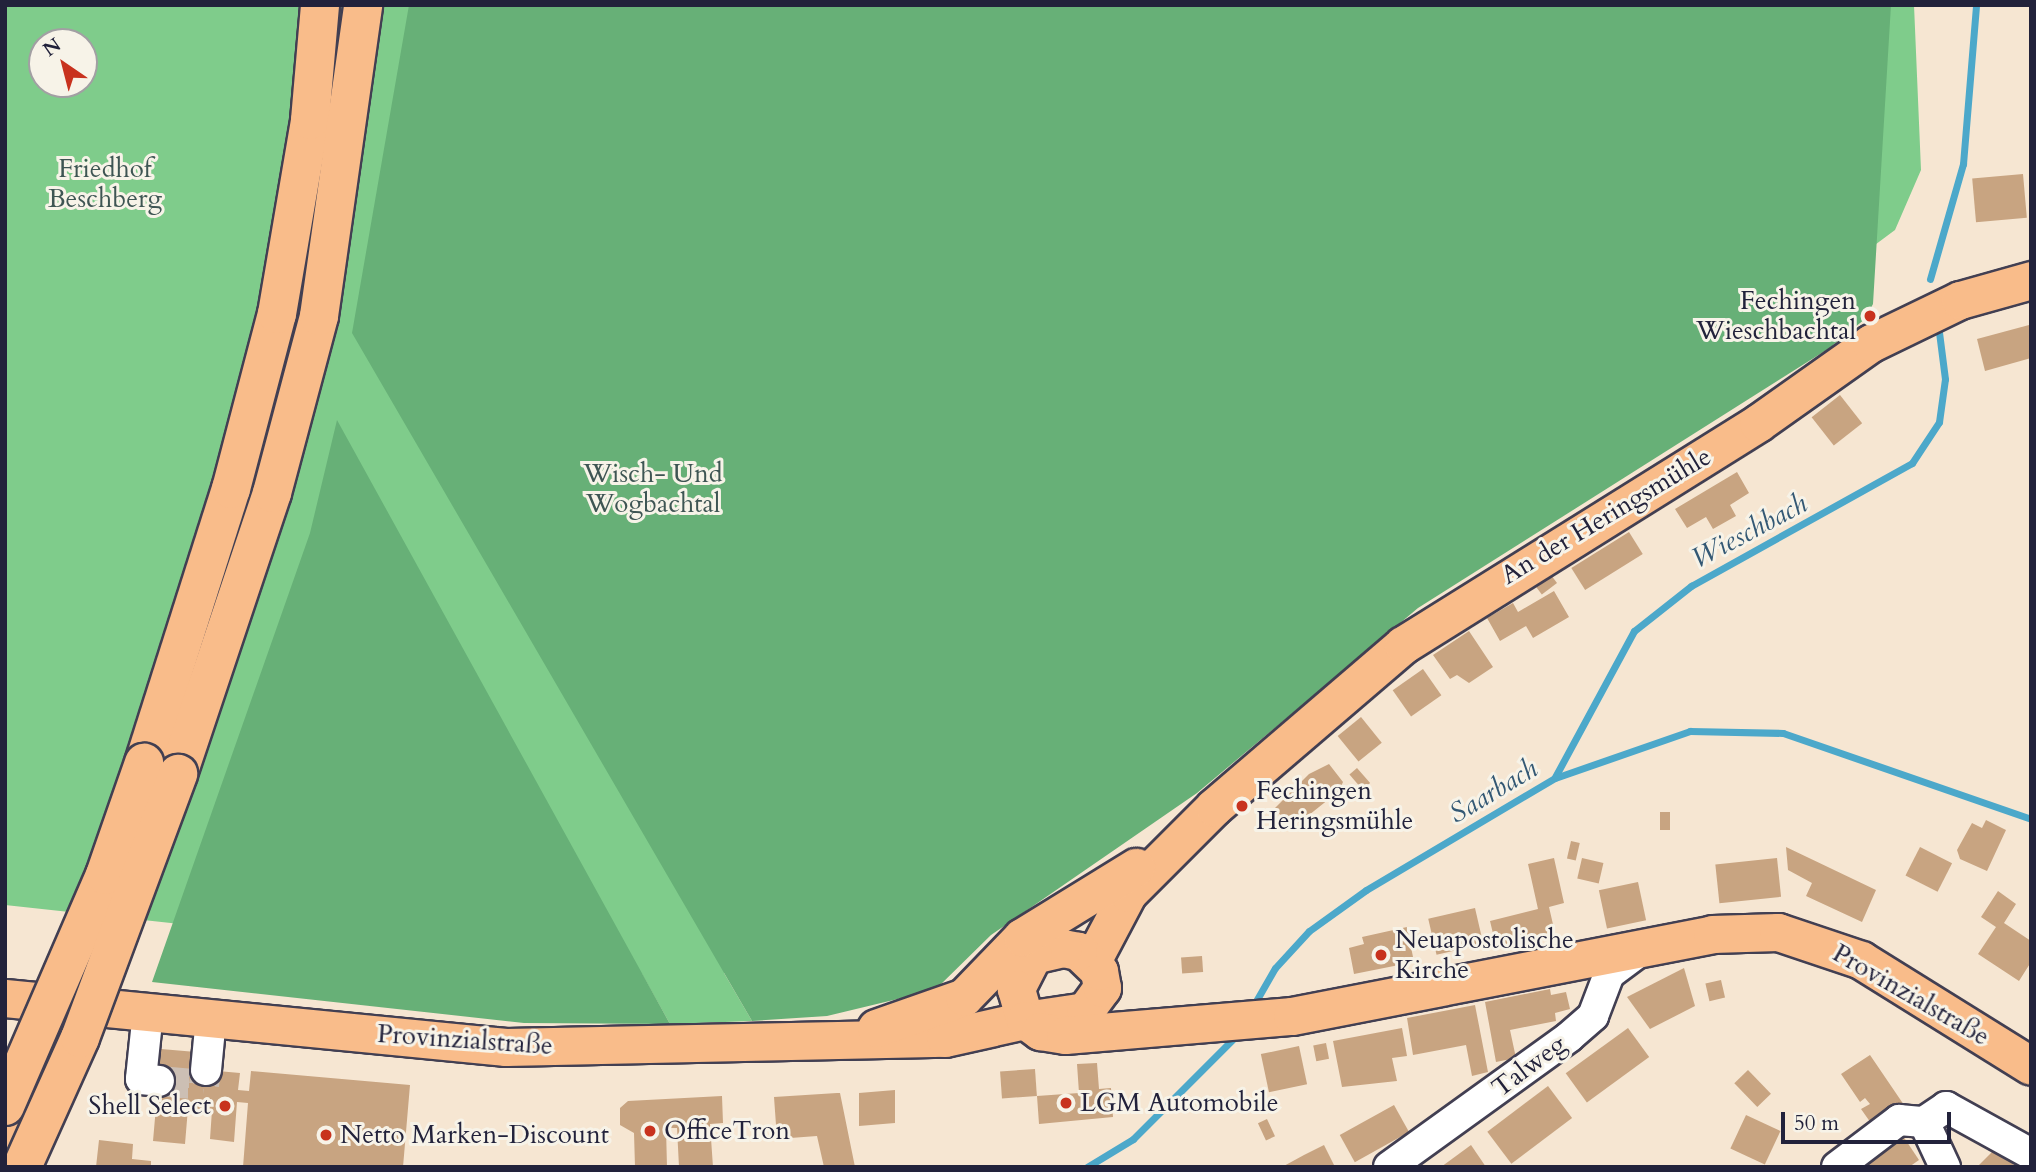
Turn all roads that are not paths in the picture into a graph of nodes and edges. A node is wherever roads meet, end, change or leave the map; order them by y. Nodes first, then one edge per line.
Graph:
1 (320, 5) edge
2 (363, 5) edge
3 (2031, 280) edge
4 (161, 769) junction
5 (1214, 807) junction
6 (1136, 867) junction
7 (1647, 946) junction
8 (1086, 966) junction
9 (5, 998) edge
10 (1021, 1004) junction
11 (77, 1005) junction
12 (148, 1012) junction
13 (211, 1018) junction
14 (876, 1028) junction
15 (1195, 1028) junction
16 (829, 1040) junction
17 (2031, 1066) edge
18 (206, 1070) dead end
19 (159, 1080) tunnel mouth
20 (12, 1114) edge
21 (1924, 1122) junction
22 (2031, 1154) edge
23 (12, 1167) edge
24 (22, 1167) edge
25 (1389, 1167) edge
26 (1837, 1167) edge
27 (1945, 1167) edge

1 - 4 highway
2 - 4 highway
3 - 5 main road, An der Heringsmühle
4 - 20 highway, bridge
4 - 24 highway, bridge
5 - 6 main road, An der Heringsmühle
5 - 8 main road, An der Heringsmühle
6 - 8 main road, An der Heringsmühle
6 - 14 main road, An der Heringsmühle
7 - 15 main road, Provinzialstraße
7 - 17 main road, Provinzialstraße
7 - 25 street, Talweg
8 - 10 main road
8 - 10 main road
8 - 15 main road
9 - 11 main road, Provinzialstraße
10 - 14 main road, Provinzialstraße
10 - 15 main road
10 - 16 main road, Provinzialstraße
11 - 12 main road, Provinzialstraße
11 - 20 highway
11 - 20 highway
12 - 13 main road, Provinzialstraße
12 - 19 street
13 - 16 main road, Provinzialstraße
13 - 18 street
14 - 16 main road, Provinzialstraße
20 - 23 highway
21 - 22 street
21 - 26 street
21 - 27 street

